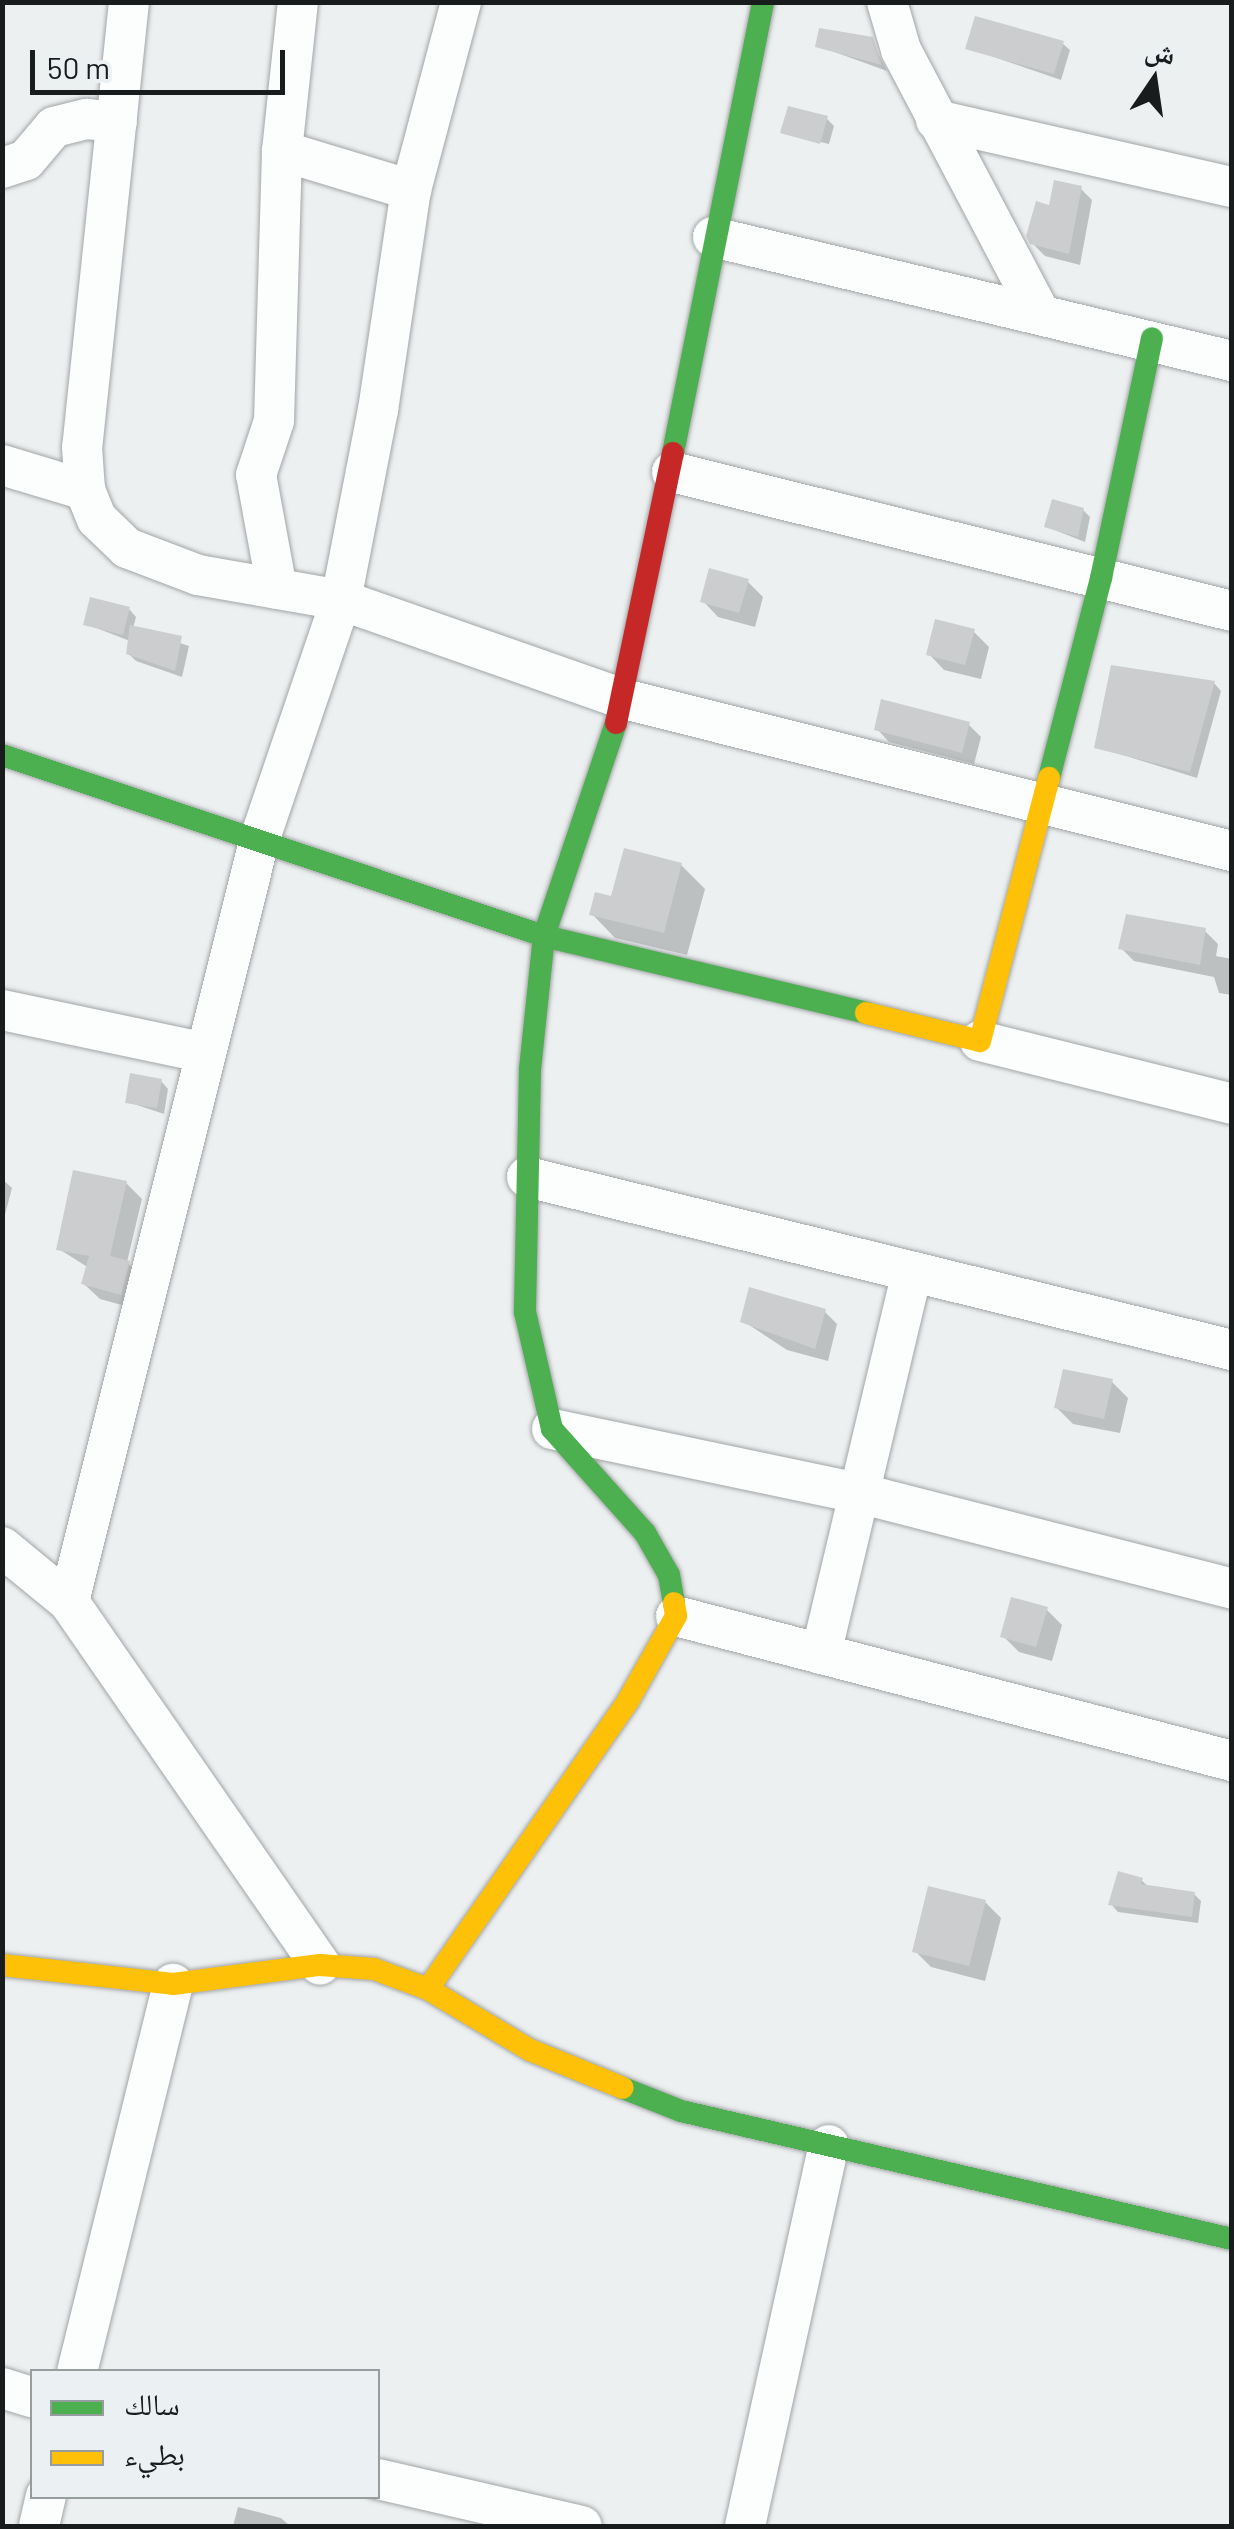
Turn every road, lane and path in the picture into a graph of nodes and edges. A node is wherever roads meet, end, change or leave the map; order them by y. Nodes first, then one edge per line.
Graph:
1 (129, 2) edge
2 (298, 2) edge
3 (461, 2) edge
4 (763, 2) edge
5 (887, 2) edge
6 (936, 120) junction
7 (117, 122) junction
8 (282, 151) junction
9 (2, 168) edge
10 (1232, 187) edge
11 (411, 190) junction
12 (713, 237) junction
13 (1038, 310) junction
14 (1152, 338) junction
15 (1232, 361) edge
16 (2, 465) edge
17 (672, 472) junction
18 (85, 490) junction
19 (1100, 578) junction
20 (276, 589) junction
21 (341, 600) junction
22 (1232, 611) edge
23 (624, 699) junction
24 (2, 755) edge
25 (1041, 806) junction
26 (259, 840) junction
27 (1232, 852) edge
28 (544, 936) junction
29 (2, 1010) edge
30 (980, 1041) junction
31 (206, 1053) junction
32 (1232, 1104) edge
33 (527, 1177) junction
34 (912, 1272) junction
35 (1232, 1350) edge
36 (552, 1429) junction
37 (859, 1493) junction
38 (2, 1548) edge
39 (1232, 1589) edge
40 (69, 1602) junction
41 (676, 1616) junction
42 (821, 1654) junction
43 (1232, 1762) edge
44 (2, 1966) edge
45 (320, 1966) junction
46 (173, 1984) junction
47 (428, 1989) junction
48 (829, 2145) junction
49 (1232, 2239) edge
50 (78, 2369) edge
51 (2, 2388) edge
52 (30, 2396) edge
53 (380, 2479) edge
54 (45, 2499) edge
55 (38, 2526) edge
56 (582, 2526) edge
57 (745, 2526) edge

1 - 7 street
2 - 8 street
3 - 11 street
4 - 12 street
5 - 6 street
6 - 10 street
6 - 13 street
7 - 9 street
7 - 18 street
8 - 11 street
8 - 20 street
11 - 21 street
12 - 13 street
12 - 17 street
13 - 14 street
14 - 15 street
14 - 19 street
16 - 18 street
17 - 19 street
17 - 23 street
18 - 20 street
19 - 22 street
19 - 25 street
20 - 21 street
21 - 23 street
21 - 26 street
23 - 25 street
23 - 28 street
24 - 26 street
25 - 27 street
25 - 30 street
26 - 28 street
26 - 31 street
28 - 30 street
28 - 33 street
29 - 31 street
30 - 32 street
31 - 40 street
33 - 34 street
33 - 36 street
34 - 35 street
34 - 37 street
36 - 37 street
36 - 41 street
37 - 39 street
37 - 42 street
38 - 40 street
40 - 45 street
41 - 42 street
41 - 47 street
42 - 43 street
44 - 46 street
45 - 46 street
45 - 47 street
46 - 50 street
47 - 48 street
48 - 49 street
48 - 57 street
51 - 52 street
53 - 56 street
54 - 55 street

